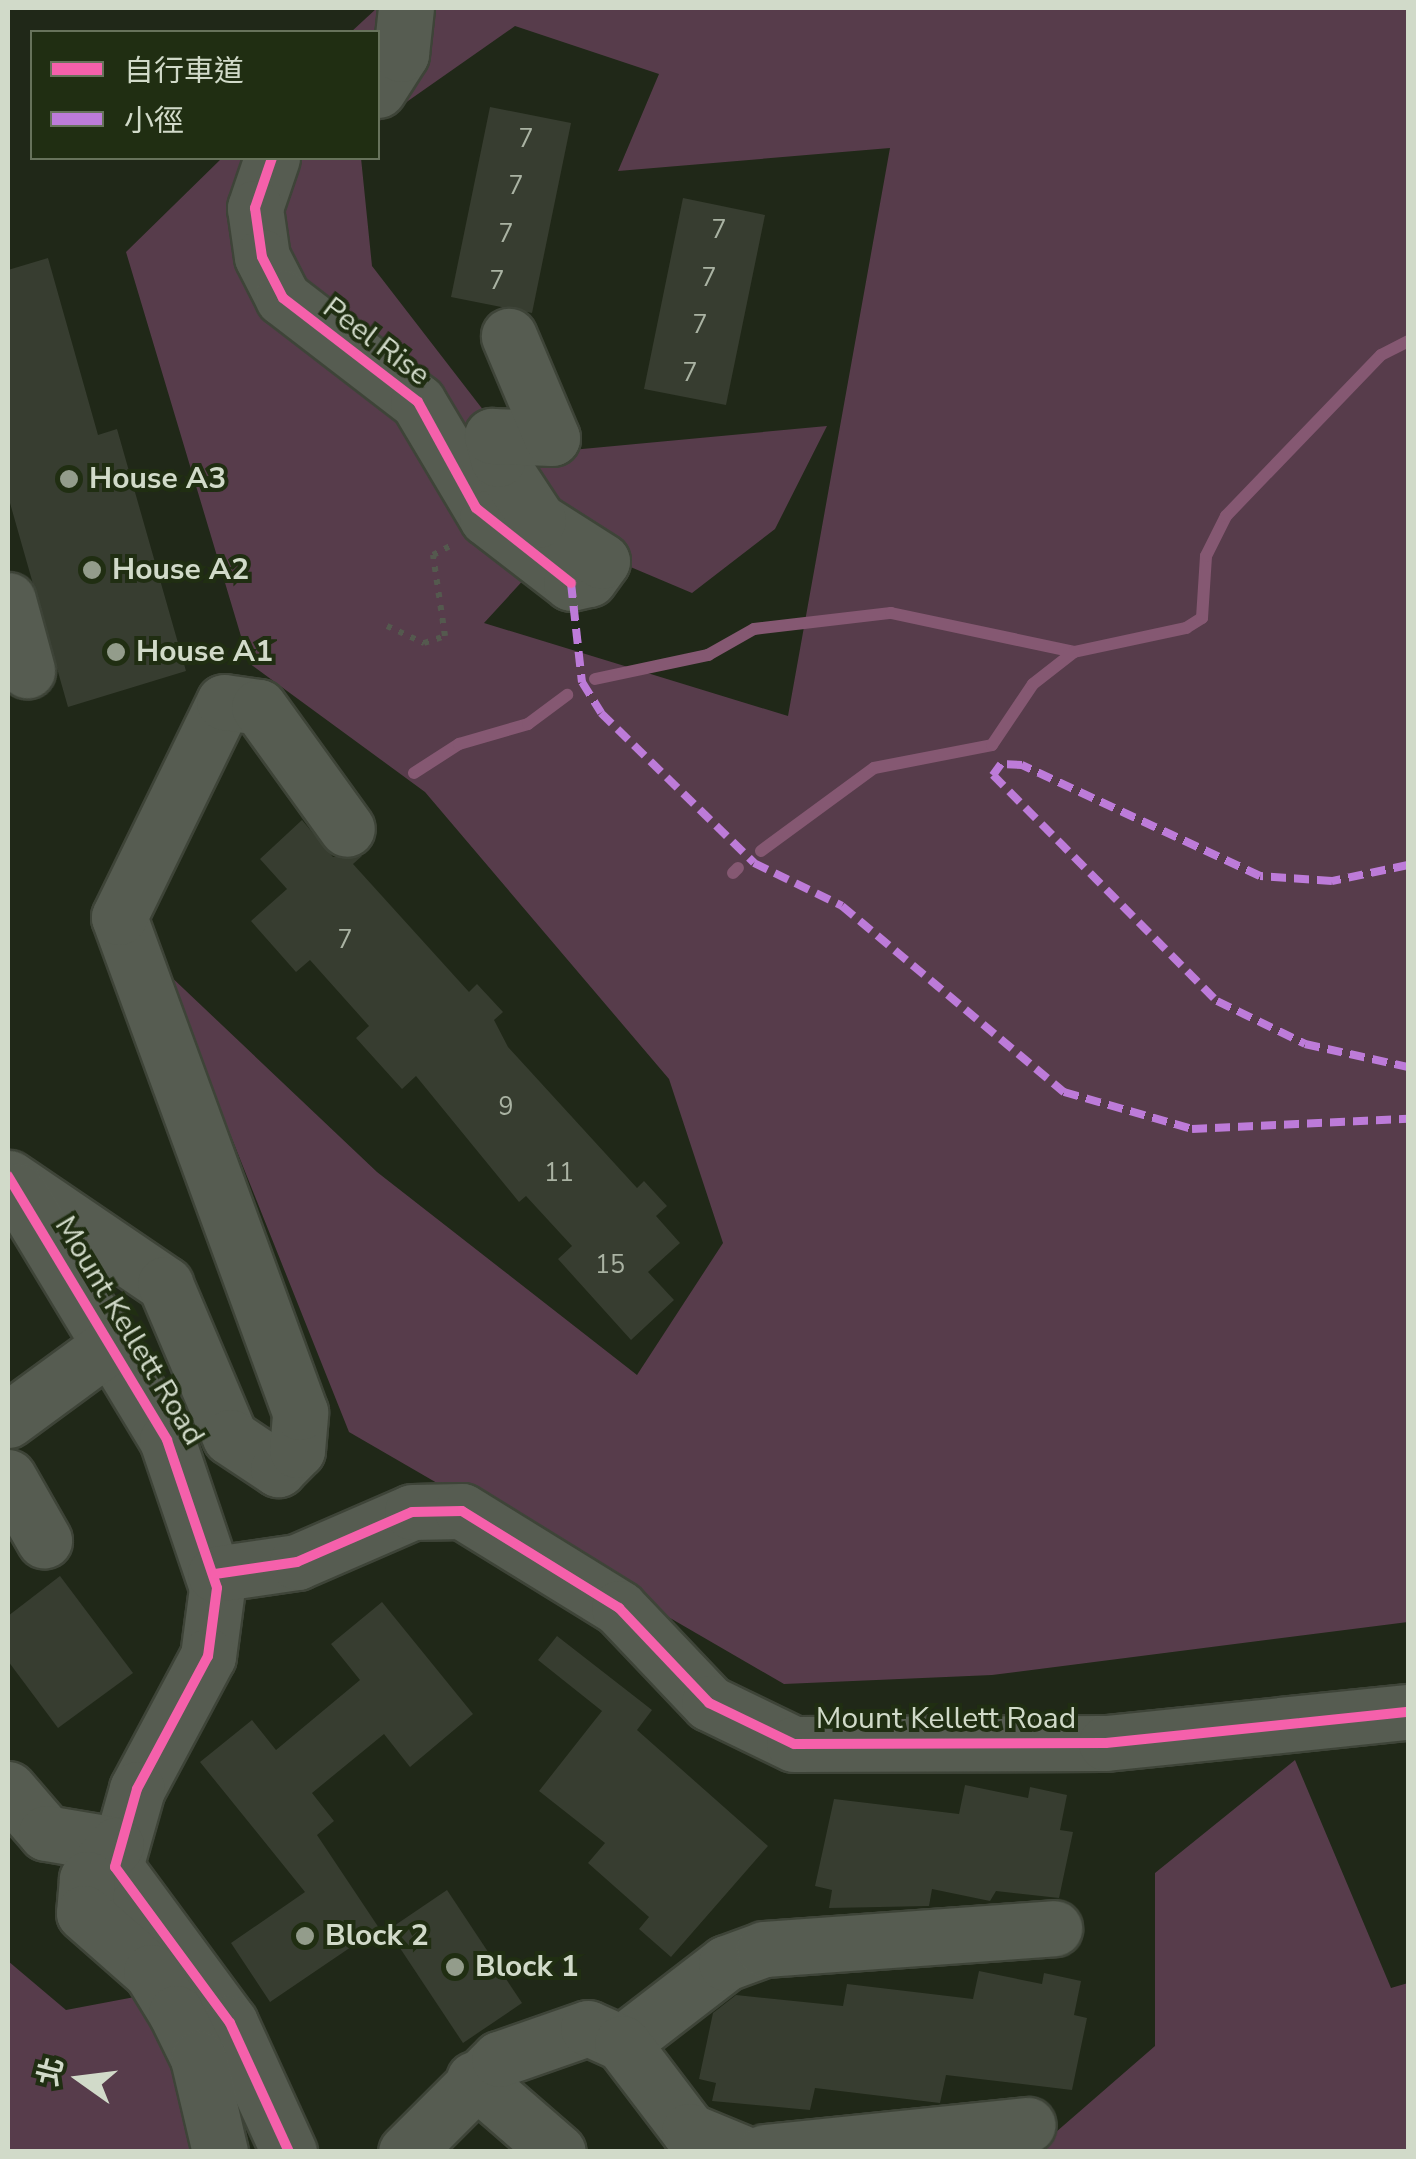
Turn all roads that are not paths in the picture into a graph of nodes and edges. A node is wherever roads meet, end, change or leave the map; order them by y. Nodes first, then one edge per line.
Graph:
1 (406, 8) edge
2 (380, 87) edge
3 (271, 160) edge
4 (510, 336) dead end
5 (8, 600) edge
6 (27, 670) dead end
7 (348, 828) dead end
8 (8, 1177) edge
9 (110, 1345) junction
10 (8, 1420) edge
11 (8, 1477) edge
12 (44, 1540) dead end
13 (214, 1574) junction
14 (1408, 1712) edge
15 (8, 1789) edge
16 (116, 1845) junction
17 (1054, 1928) dead end
18 (611, 2038) junction
19 (474, 2079) junction
20 (1028, 2126) dead end
21 (220, 2152) edge
22 (290, 2152) edge
23 (406, 2152) edge
24 (558, 2152) edge
25 (740, 2152) edge
26 (765, 2152) edge

1 - 2 street
3 - 4 street, Peel Rise
5 - 6 street
7 - 8 street
8 - 9 street, Mount Kellett Road
9 - 10 street
9 - 13 street, Mount Kellett Road
11 - 12 street
13 - 14 street, Mount Kellett Road
13 - 16 street, Mount Kellett Road
15 - 16 street
16 - 21 street, Mount Kellett Road
16 - 22 street
17 - 18 street
18 - 19 street
18 - 25 street
19 - 23 street
19 - 24 street
20 - 26 street

